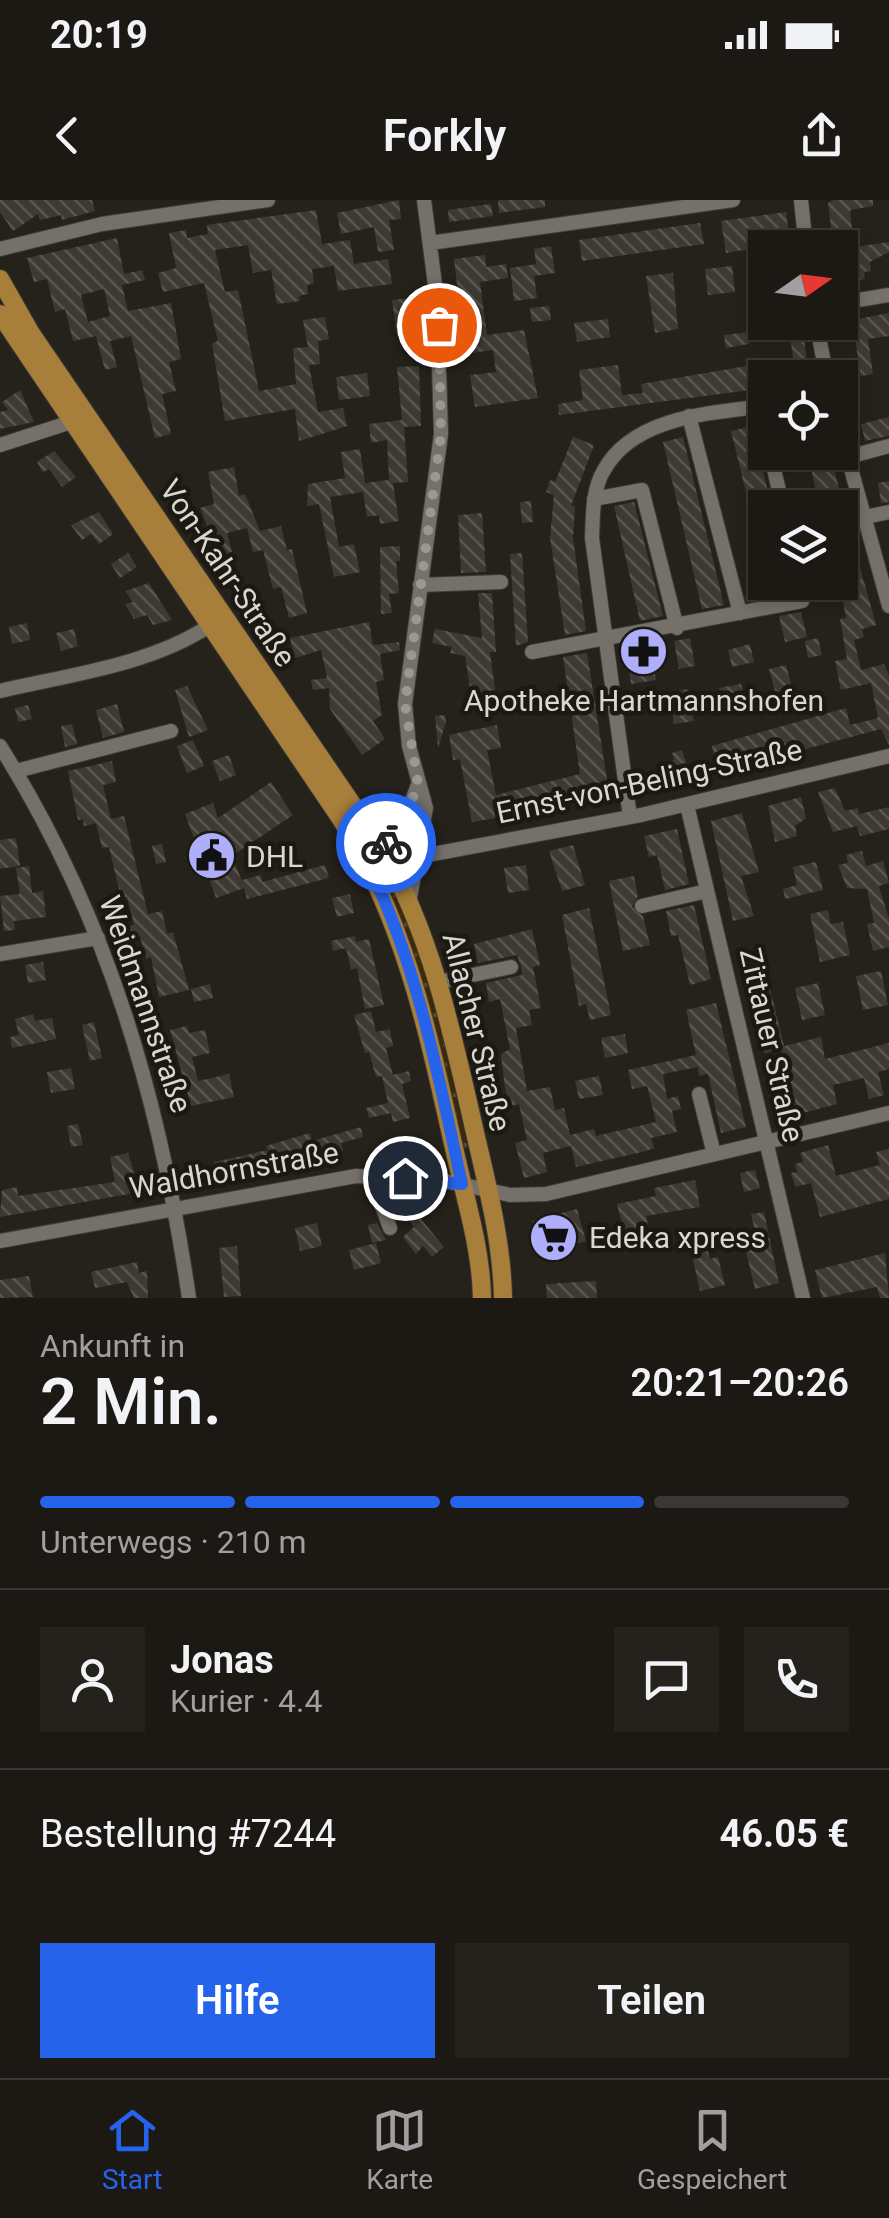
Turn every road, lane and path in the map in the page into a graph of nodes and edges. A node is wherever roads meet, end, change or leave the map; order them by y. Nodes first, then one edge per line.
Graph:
1 (268, 200) edge
2 (424, 200) edge
3 (733, 200) edge
4 (801, 200) edge
5 (640, 207) edge
6 (804, 230) edge
7 (430, 243) junction
8 (0, 250) edge
9 (0, 279) edge
10 (889, 295) edge
11 (858, 299) edge
12 (0, 314) edge
13 (748, 408) edge
14 (689, 416) junction
15 (71, 422) junction
16 (0, 445) edge
17 (889, 446) edge
18 (858, 454) edge
19 (851, 470) edge
20 (594, 498) junction
21 (889, 512) edge
22 (864, 517) junction
23 (501, 582) dead end
24 (420, 585) junction
25 (888, 597) edge
26 (802, 600) edge
27 (740, 613) junction
28 (210, 626) junction
29 (677, 628) junction
30 (602, 640) junction
31 (532, 652) dead end
32 (0, 691) edge
33 (172, 732) dead end
34 (0, 746) edge
35 (889, 756) edge
36 (16, 770) junction
37 (418, 784) junction
38 (687, 805) junction
39 (630, 817) junction
40 (382, 848) junction
41 (420, 849) junction
42 (368, 865) junction
43 (707, 891) junction
44 (410, 898) junction
45 (388, 905) joint
46 (642, 906) dead end
47 (98, 938) junction
48 (0, 954) edge
49 (512, 967) dead end
50 (439, 982) junction
51 (700, 1094) dead end
52 (889, 1114) edge
53 (766, 1142) junction
54 (714, 1154) junction
55 (371, 1175) junction
56 (462, 1184) junction
57 (488, 1191) junction
58 (176, 1209) junction
59 (390, 1228) dead end
60 (0, 1241) edge
61 (189, 1298) edge
62 (482, 1298) edge
63 (504, 1298) edge
64 (804, 1298) edge

1 - 8 street
2 - 7 street
3 - 5 street
4 - 6 street
5 - 7 street
7 - 24 street
9 - 40 main road, Von-Kahr-Straße
10 - 11 street
12 - 15 main road, Von-Kahr-Straße
13 - 14 street
14 - 20 street
14 - 27 street
15 - 16 street
15 - 28 main road, Von-Kahr-Straße
17 - 18 street
19 - 22 street
20 - 29 street
20 - 30 street
21 - 22 street
22 - 25 street
23 - 24 street
24 - 37 street
26 - 27 street
27 - 29 street
28 - 32 street
28 - 42 main road, Von-Kahr-Straße
29 - 30 street
30 - 31 street
30 - 39 street
33 - 36 street
34 - 36 street, Weidmannstraße
35 - 38 street, Ernst-von-Beling-Straße
36 - 47 street, Weidmannstraße
37 - 40 street
37 - 41 street
38 - 39 street, Ernst-von-Beling-Straße
38 - 43 street, Zittauer Straße
39 - 41 street, Ernst-von-Beling-Straße
40 - 42 street
40 - 44 main road, Von-Kahr-Straße
41 - 44 street
42 - 45 main road, Von-Kahr-Straße
43 - 46 street
43 - 53 street, Zittauer Straße
44 - 50 main road, Allacher Straße
45 - 56 main road, Allacher Straße
47 - 48 street
47 - 58 street, Weidmannstraße
49 - 50 street
50 - 57 main road, Allacher Straße
51 - 54 street
52 - 53 street, Waldhornstraße
53 - 54 street, Waldhornstraße
53 - 64 street, Zittauer Straße
54 - 57 street, Waldhornstraße
55 - 56 street, Waldhornstraße
55 - 58 street, Waldhornstraße
55 - 59 street
56 - 57 street, Waldhornstraße
56 - 62 main road, Allacher Straße
57 - 63 main road, Allacher Straße
58 - 60 street, Waldhornstraße
58 - 61 street, Weidmannstraße

